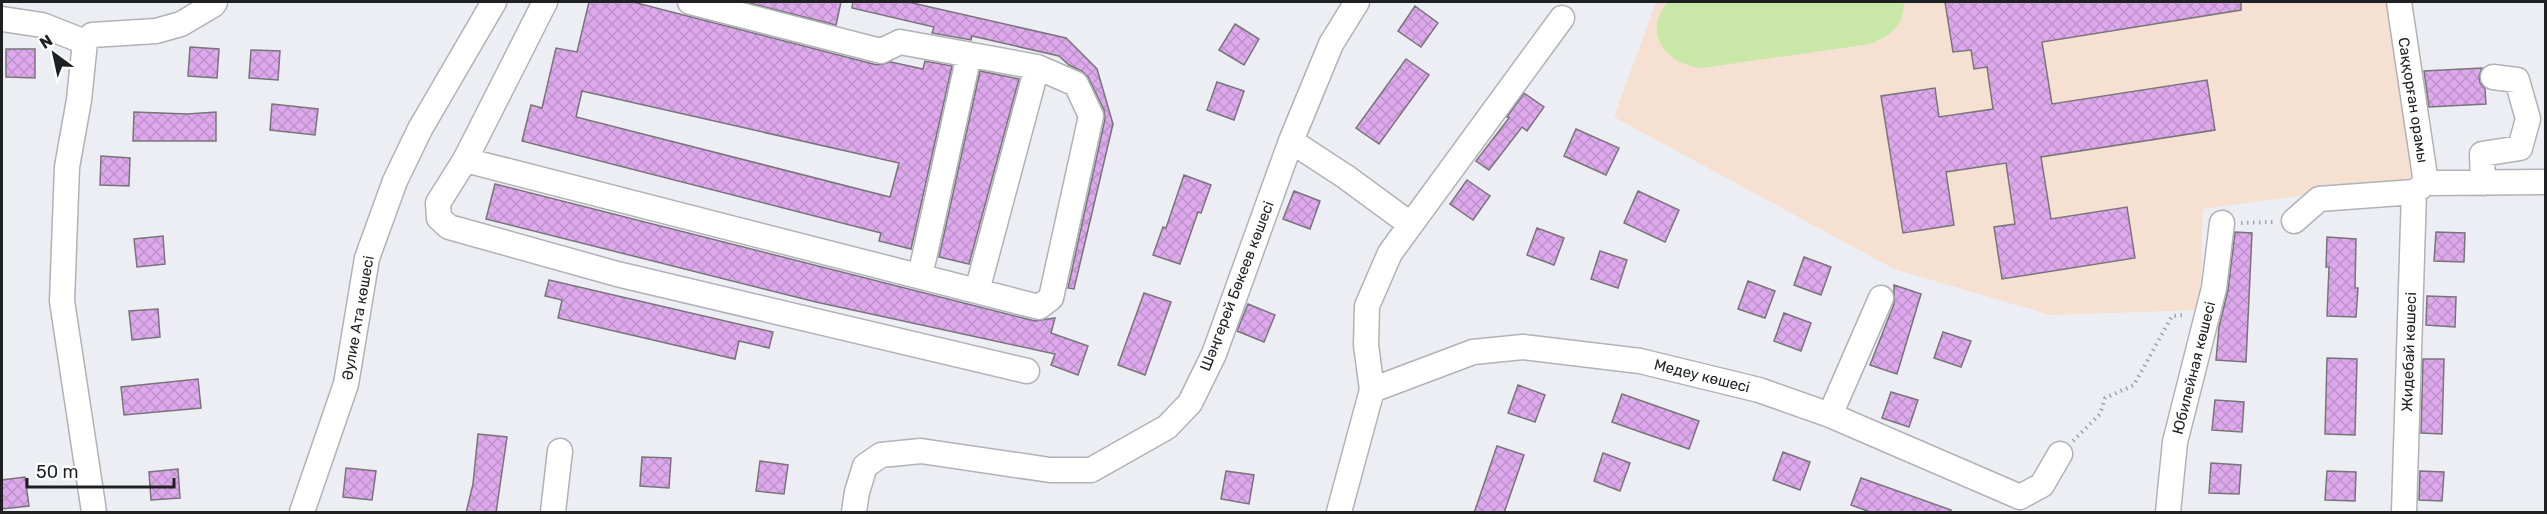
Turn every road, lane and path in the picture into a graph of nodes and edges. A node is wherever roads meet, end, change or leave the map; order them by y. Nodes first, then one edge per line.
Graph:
1 (215, 2) edge
2 (494, 2) edge
3 (545, 2) edge
4 (690, 2) edge
5 (1356, 2) edge
6 (2399, 2) edge
7 (1562, 18) dead end
8 (2, 19) edge
9 (85, 42) junction
10 (969, 55) junction
11 (1037, 68) junction
12 (2493, 77) dead end
13 (1291, 141) junction
14 (465, 160) junction
15 (2546, 182) edge
16 (2482, 183) junction
17 (2420, 187) junction
18 (2294, 221) joint
19 (2222, 223) joint
20 (1410, 224) junction
21 (920, 276) junction
22 (977, 291) junction
23 (1881, 298) dead end
24 (2207, 314) junction
25 (1028, 371) dead end
26 (1372, 390) junction
27 (1830, 415) junction
28 (560, 450) dead end
29 (2060, 454) joint
30 (2022, 505) edge
31 (94, 513) edge
32 (302, 513) edge
33 (554, 513) edge
34 (854, 513) edge
35 (1339, 513) edge
36 (2168, 513) edge
37 (2404, 513) edge

1 - 9 street
2 - 32 street, Әулие Ата көшесі
3 - 14 street
4 - 10 street
5 - 13 street, Шәңгерей Бөкеев көшесі
6 - 17 street, Саққорған орамы
7 - 20 street
8 - 9 street
9 - 31 street
10 - 11 street
10 - 21 street
11 - 22 street
11 - 22 street
12 - 16 street
13 - 20 street
13 - 34 street, Шәңгерей Бөкеев көшесі
14 - 21 street
14 - 25 street
15 - 16 street
16 - 17 street
17 - 18 street
17 - 37 street, Жидебай көшесі
18 - 19 path
19 - 24 street, Юбилейная көшесі
20 - 26 street
21 - 22 street
23 - 27 street
24 - 29 path
24 - 36 street, Юбилейная көшесі
26 - 27 street, Медеу көшесі
26 - 35 street
27 - 30 street, Медеу көшесі
28 - 33 street
29 - 30 street

